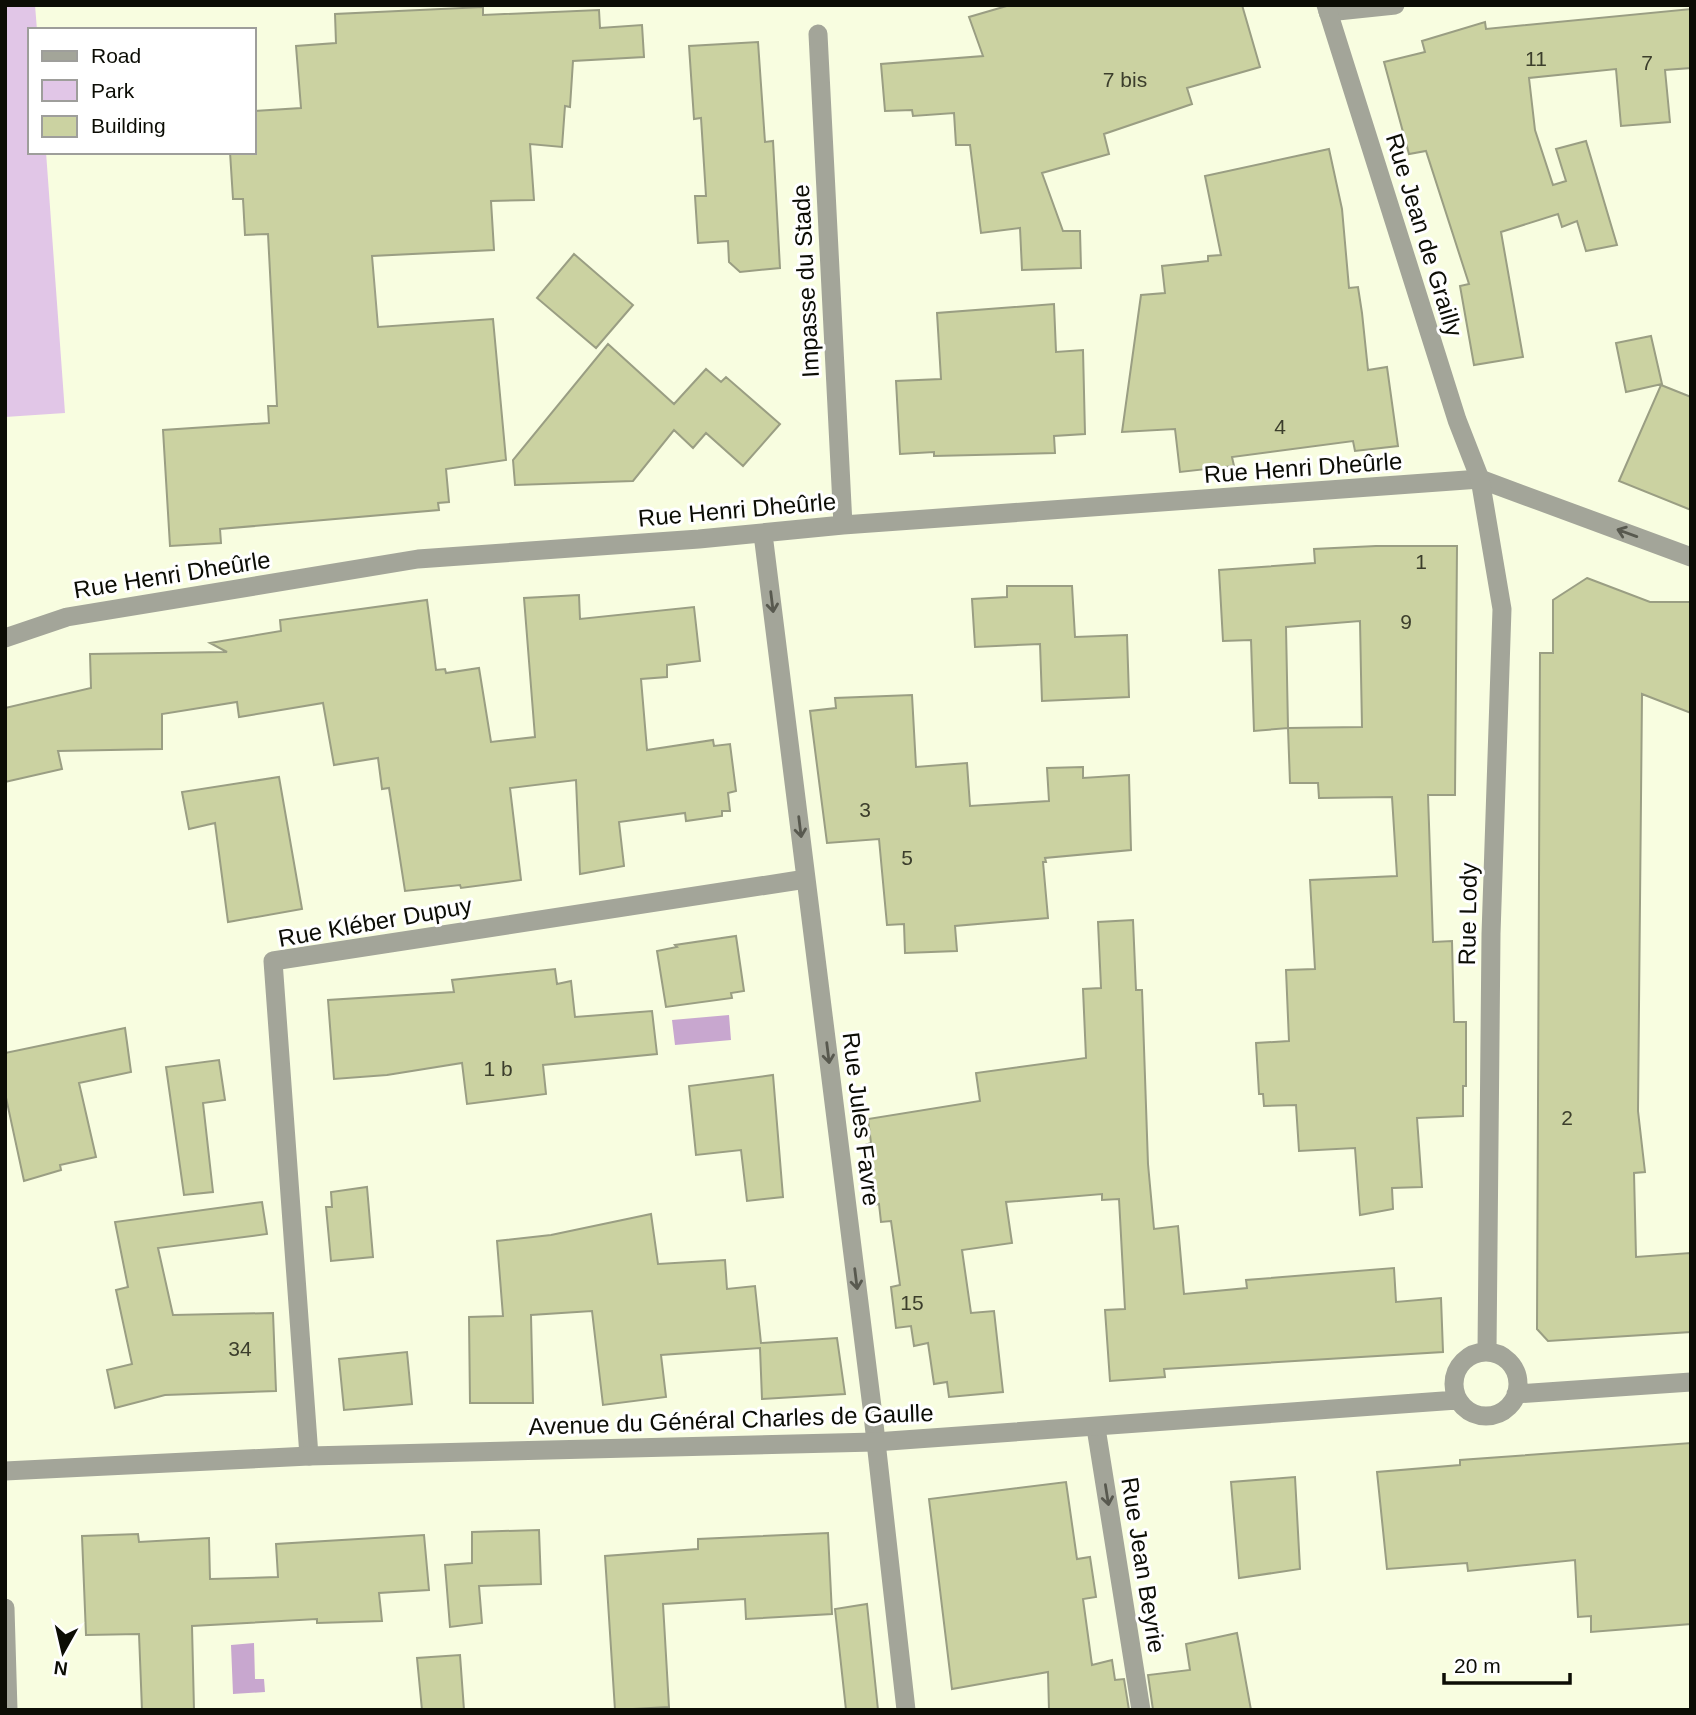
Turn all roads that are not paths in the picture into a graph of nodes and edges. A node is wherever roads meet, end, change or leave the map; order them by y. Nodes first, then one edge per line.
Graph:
1 (1395, 5) edge
2 (1327, 8) edge
3 (818, 34) dead end
4 (1480, 479) junction
5 (844, 524) junction
6 (763, 534) junction
7 (1691, 557) edge
8 (5, 638) edge
9 (806, 879) junction
10 (1487, 1352) junction
11 (1691, 1382) edge
12 (1516, 1394) junction
13 (1457, 1400) junction
14 (1096, 1428) junction
15 (875, 1441) junction
16 (309, 1457) junction
17 (5, 1471) edge
18 (5, 1608) edge
19 (8, 1710) edge
20 (905, 1710) edge
21 (1141, 1710) edge

1 - 2 street
2 - 4 street, Rue Jean de Grailly
3 - 5 street, Impasse du Stade
4 - 5 street, Rue Henri Dheûrle
7 -> 4 street
4 - 10 street, Rue Lody
5 - 6 street, Rue Henri Dheûrle
6 - 8 street, Rue Henri Dheûrle
6 -> 9 street, Rue Jules Favre
9 -> 15 street, Rue Jules Favre
9 - 16 street, Rue Kléber Dupuy
10 - 12 street
10 - 13 street
11 - 12 street
12 - 13 street
13 - 14 street, Avenue du Général Charles de Gaulle
14 - 15 street, Avenue du Général Charles de Gaulle
14 -> 21 street, Rue Jean Beyrie
15 - 16 street, Avenue du Général Charles de Gaulle
15 - 20 street, Rue Jules Favre
16 - 17 street, Avenue du Général Charles de Gaulle
18 - 19 street

